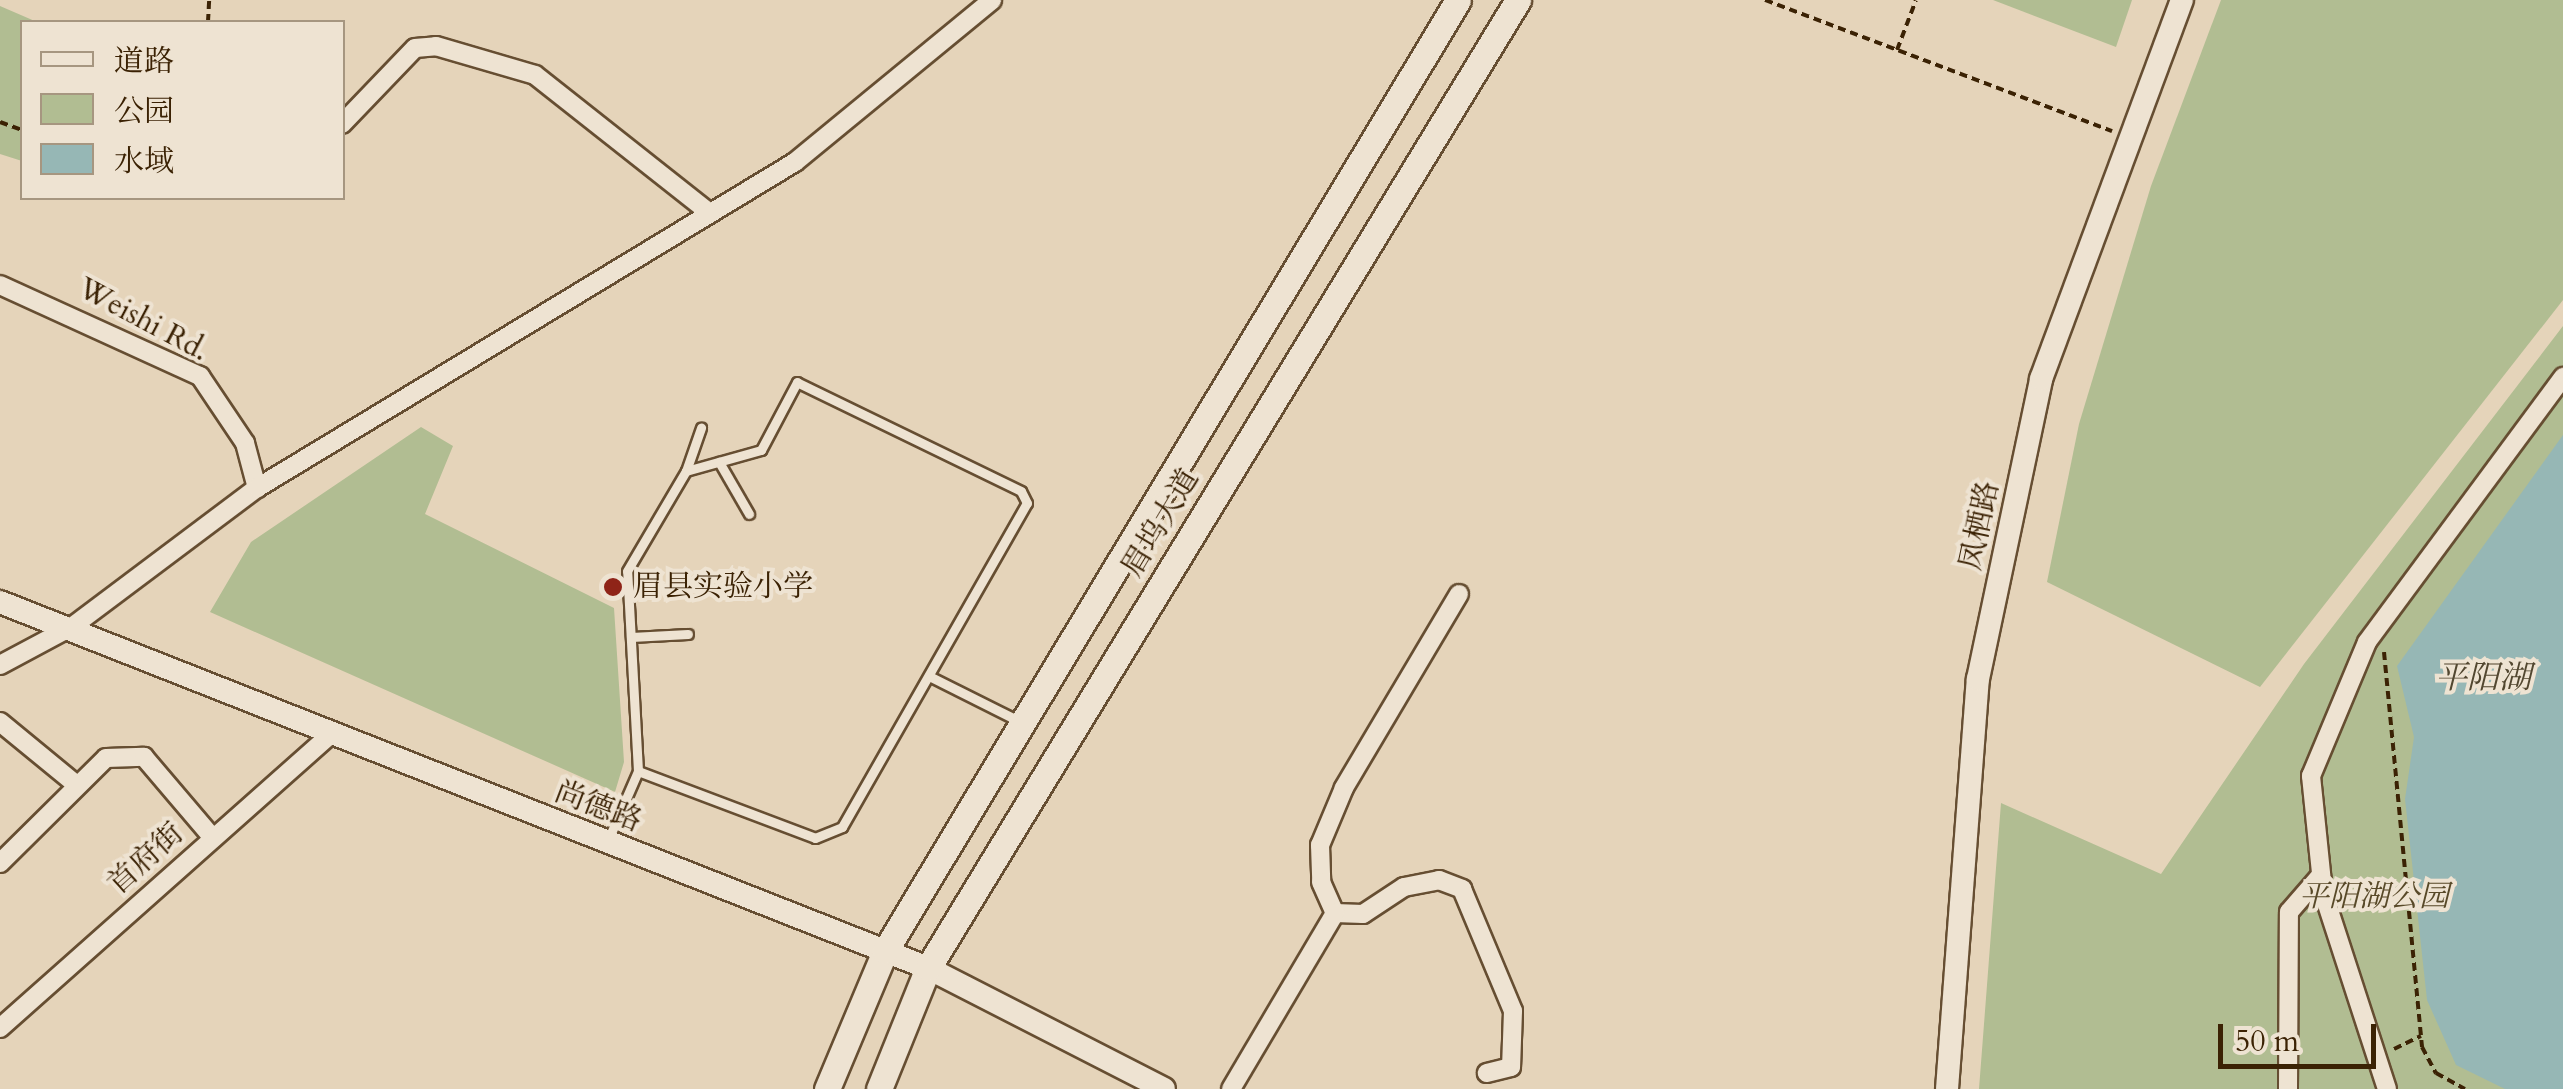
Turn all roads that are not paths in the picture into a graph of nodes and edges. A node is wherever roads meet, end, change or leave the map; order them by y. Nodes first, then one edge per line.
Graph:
1 (992, 0) edge
2 (1458, 0) edge
3 (1518, 0) edge
4 (2182, 0) edge
5 (345, 121) edge
6 (710, 213) junction
7 (0, 285) edge
8 (2563, 377) edge
9 (701, 428) dead end
10 (719, 462) junction
11 (686, 471) junction
12 (257, 488) junction
13 (750, 514) dead end
14 (1459, 594) dead end
15 (0, 602) edge
16 (73, 626) junction
17 (688, 634) dead end
18 (631, 637) junction
19 (0, 664) edge
20 (929, 676) junction
21 (0, 722) edge
22 (1023, 723) junction
23 (332, 734) junction
24 (638, 771) junction
25 (73, 782) junction
26 (212, 837) junction
27 (607, 842) junction
28 (0, 863) edge
29 (2321, 875) junction
30 (1335, 913) junction
31 (886, 951) junction
32 (928, 968) junction
33 (0, 1028) edge
34 (1487, 1073) dead end
35 (828, 1089) edge
36 (879, 1089) edge
37 (1164, 1089) edge
38 (1231, 1089) edge
39 (1947, 1089) edge
40 (2288, 1089) edge
41 (2387, 1089) edge

1 - 6 street
2 - 22 main road, 眉坞大道
3 - 32 main road, 眉坞大道
4 - 39 street, 凤栖路
5 - 6 street
6 - 12 street
7 - 12 street, Weishi Rd.
8 - 29 street
9 - 11 lane
10 - 11 lane
10 - 13 lane
10 - 20 lane
11 - 18 lane
12 - 16 street
14 - 30 street
15 - 16 street, 尚德路
16 - 19 street
16 - 23 street, 尚德路
17 - 18 lane
18 - 24 lane
20 - 22 lane
20 - 24 lane
21 - 25 street
22 - 31 main road, 眉坞大道
23 - 26 street, 首府街
23 - 27 street, 尚德路
24 - 27 lane
25 - 26 street
25 - 28 street
26 - 33 street, 首府街
27 - 31 street, 尚德路
29 - 40 street
29 - 41 street
30 - 34 street
30 - 38 street
31 - 32 street, 尚德路
31 - 35 main road, 眉坞大道
32 - 36 main road, 眉坞大道
32 - 37 street, 尚德路

